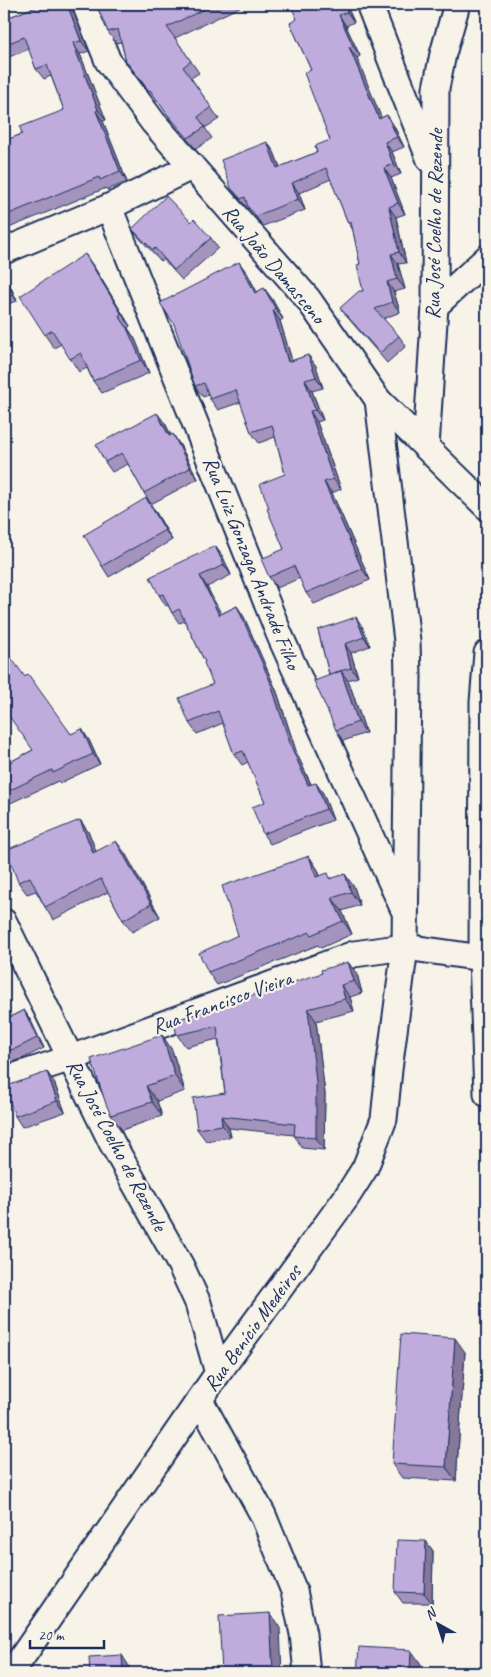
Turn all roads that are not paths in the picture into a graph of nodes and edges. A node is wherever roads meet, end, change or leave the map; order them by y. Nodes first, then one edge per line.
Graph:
1 (85, 4) edge
2 (369, 4) edge
3 (457, 4) edge
4 (191, 167) junction
5 (434, 171) junction
6 (109, 207) junction
7 (4, 251) edge
8 (487, 258) edge
9 (435, 306) junction
10 (378, 400) junction
11 (426, 447) junction
12 (487, 507) edge
13 (487, 653) edge
14 (406, 915) junction
15 (4, 922) edge
16 (405, 947) junction
17 (485, 958) edge
18 (70, 1058) junction
19 (4, 1080) edge
20 (487, 1094) edge
21 (218, 1373) junction
22 (200, 1400) junction
23 (11, 1673) edge
24 (307, 1673) edge

1 - 4 street, Rua João Damasceno
2 - 5 street
3 - 5 street, Rua José Coelho de Rezende
4 - 6 street
4 - 10 street, Rua João Damasceno
5 - 9 street, Rua José Coelho de Rezende
6 - 7 street
6 - 14 street, Rua Luiz Gonzaga Andrade Filho
8 - 9 street
9 - 11 street, Rua José Coelho de Rezende
10 - 11 street, Rua João Damasceno
10 - 14 street, Rua Benício Medeiros
11 - 12 street, Rua João Damasceno
13 - 17 street
14 - 16 street, Rua Benício Medeiros
15 - 18 street, Rua José Coelho de Rezende
16 - 17 street, Rua Francisco Vieira
16 - 18 street, Rua Francisco Vieira
16 - 21 street, Rua Benício Medeiros
17 - 20 street
18 - 19 street, Rua Francisco Vieira
18 - 21 street, Rua José Coelho de Rezende
21 - 22 street, Rua Benício Medeiros
22 - 23 street, Rua Benício Medeiros
22 - 24 street

